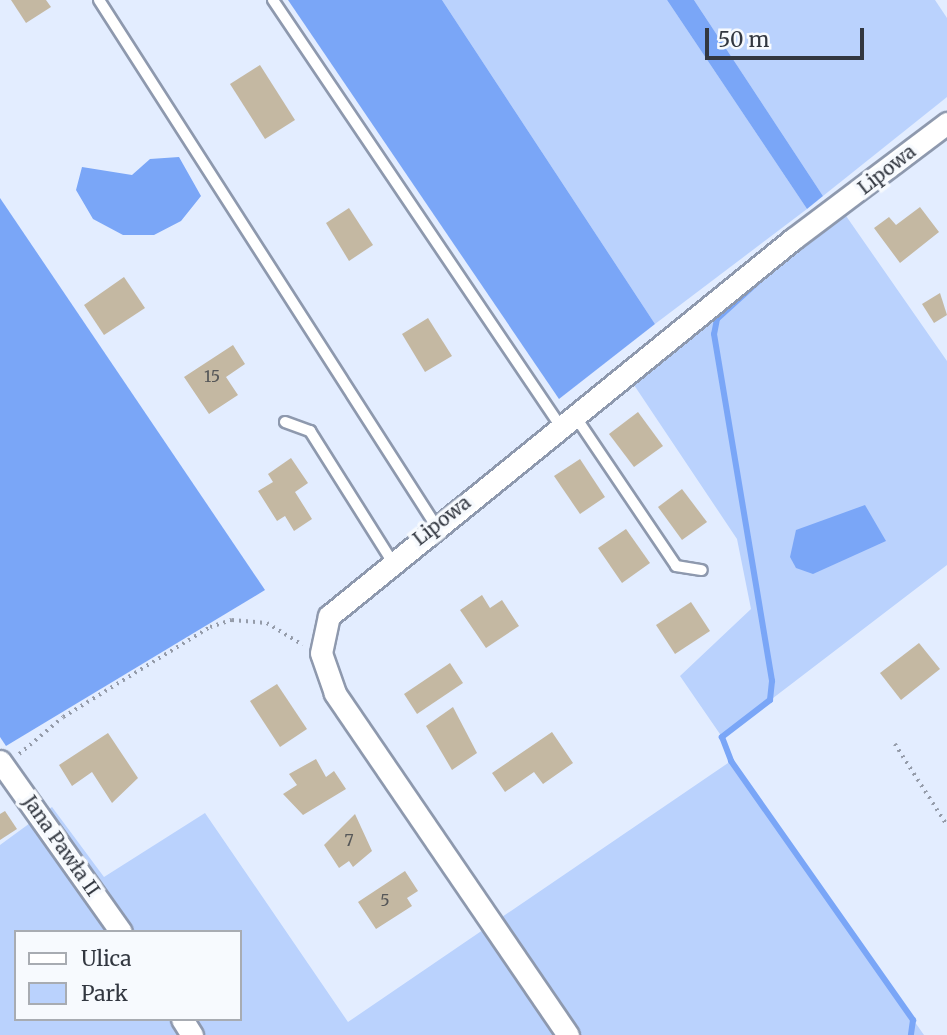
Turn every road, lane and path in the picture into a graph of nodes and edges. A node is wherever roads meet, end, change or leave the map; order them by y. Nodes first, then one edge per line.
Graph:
1 (99, 0) edge
2 (273, 0) edge
3 (947, 123) edge
4 (568, 421) junction
5 (285, 422) dead end
6 (436, 526) junction
7 (392, 561) junction
8 (702, 570) dead end
9 (321, 653) junction
10 (895, 744) dead end
11 (0, 761) edge
12 (18, 786) junction
13 (947, 825) edge
14 (120, 930) edge
15 (568, 1035) edge

1 - 6 lane
2 - 4 lane
3 - 4 street, Lipowa
4 - 6 street, Lipowa
4 - 8 lane
5 - 7 lane
6 - 7 street, Lipowa
7 - 9 street, Lipowa
9 - 12 path
9 - 15 street
10 - 13 path
11 - 12 street, Jana Pawła II
12 - 14 street, Jana Pawła II

